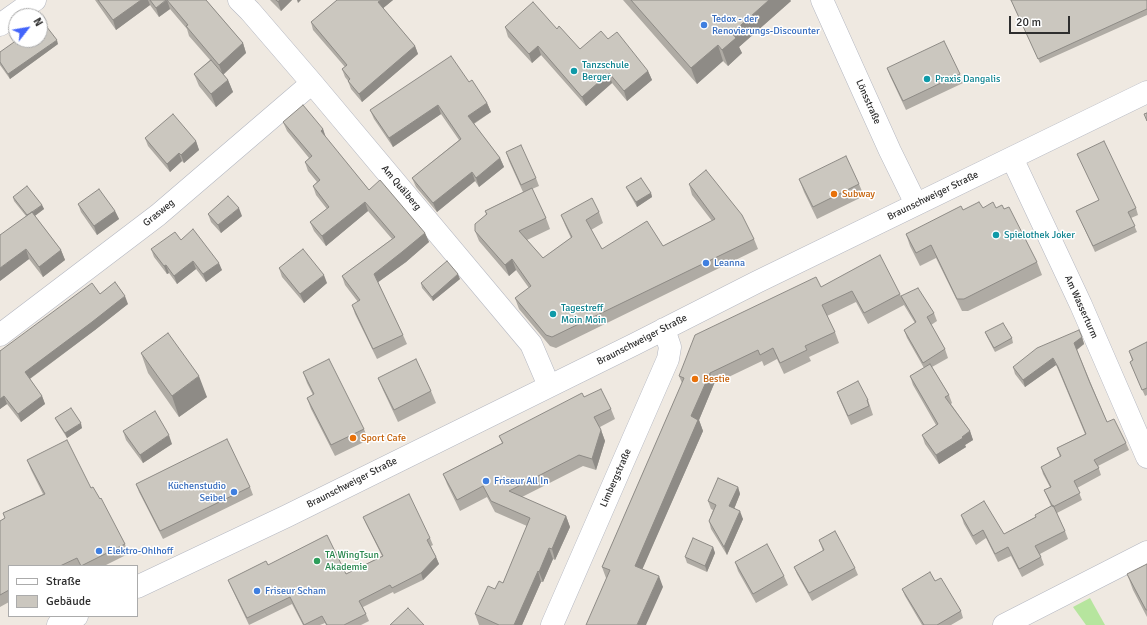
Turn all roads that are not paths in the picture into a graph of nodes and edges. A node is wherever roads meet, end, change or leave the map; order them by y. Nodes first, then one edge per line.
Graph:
1 (36, 0) edge
2 (238, 0) edge
3 (822, 0) edge
4 (0, 26) edge
5 (312, 83) junction
6 (1147, 92) edge
7 (1012, 158) junction
8 (916, 204) junction
9 (664, 329) junction
10 (0, 335) edge
11 (549, 386) junction
12 (1147, 457) edge
13 (1147, 552) edge
14 (138, 587) edge
15 (75, 617) edge
16 (1005, 624) edge
17 (58, 625) edge
18 (552, 625) edge

1 - 4 street
2 - 5 street, Am Quälberg
3 - 8 street, Lönsstraße
5 - 10 street, Grasweg
5 - 11 street, Am Quälberg
6 - 7 street, Braunschweiger Straße
7 - 8 street, Braunschweiger Straße
7 - 12 street, Am Wasserturm
8 - 9 street, Braunschweiger Straße
9 - 11 street, Braunschweiger Straße
9 - 18 street, Limbergstraße
11 - 14 street, Braunschweiger Straße
13 - 16 street
15 - 17 street

